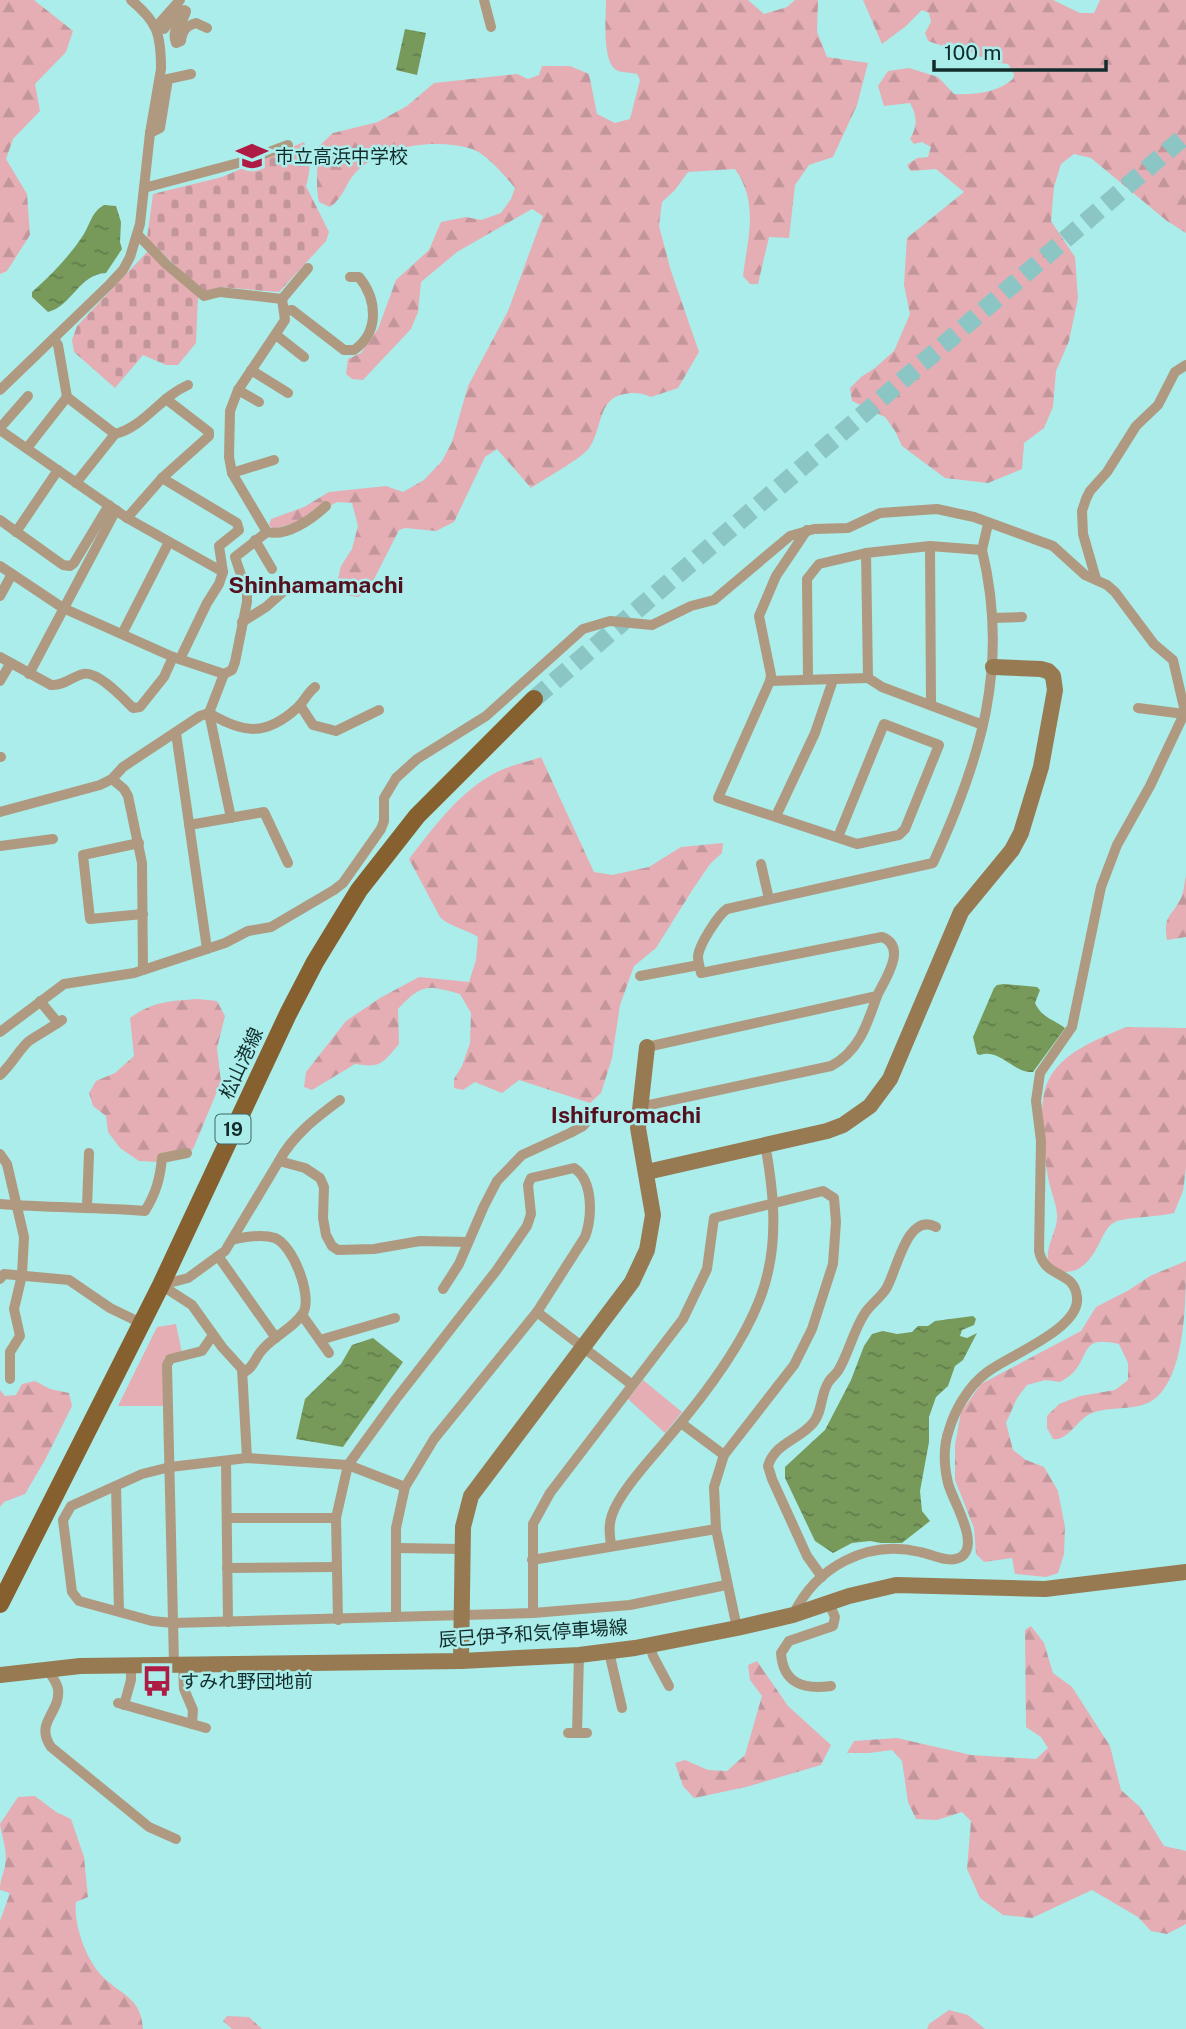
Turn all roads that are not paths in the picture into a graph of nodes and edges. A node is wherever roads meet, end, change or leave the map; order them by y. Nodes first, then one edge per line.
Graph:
1 (131, 0) edge
2 (180, 0) edge
3 (484, 0) edge
4 (156, 27) junction
5 (491, 27) dead end
6 (207, 29) dead end
7 (191, 74) dead end
8 (150, 133) junction
9 (288, 145) dead end
10 (144, 188) junction
11 (138, 235) junction
12 (308, 268) dead end
13 (350, 277) dead end
14 (282, 299) junction
15 (286, 311) junction
16 (276, 335) junction
17 (54, 339) junction
18 (304, 357) dead end
19 (1186, 365) edge
20 (251, 370) junction
21 (188, 385) dead end
22 (0, 390) edge
23 (238, 390) junction
24 (288, 393) dead end
25 (28, 396) dead end
26 (67, 397) junction
27 (166, 399) junction
28 (259, 402) dead end
29 (2, 434) edge
30 (115, 434) junction
31 (27, 449) junction
32 (274, 460) dead end
33 (58, 470) junction
34 (232, 472) junction
35 (162, 478) junction
36 (76, 483) junction
37 (326, 506) dead end
38 (113, 508) junction
39 (127, 518) junction
40 (0, 520) edge
41 (988, 524) junction
42 (807, 530) junction
43 (16, 532) junction
44 (267, 532) junction
45 (255, 540) junction
46 (169, 542) junction
47 (930, 546) junction
48 (982, 550) junction
49 (866, 553) junction
50 (0, 566) edge
51 (272, 569) dead end
52 (223, 572) junction
53 (12, 574) junction
54 (1096, 579) junction
55 (285, 590) dead end
56 (0, 596) edge
57 (63, 608) junction
58 (1022, 617) dead end
59 (992, 618) junction
60 (242, 622) junction
61 (122, 634) junction
62 (0, 657) edge
63 (176, 658) junction
64 (10, 664) junction
65 (993, 667) junction
66 (29, 674) junction
67 (224, 674) junction
68 (867, 678) junction
69 (808, 679) junction
70 (833, 680) junction
71 (0, 681) edge
72 (770, 681) junction
73 (315, 687) dead end
74 (534, 699) tunnel mouth
75 (931, 704) junction
76 (300, 705) junction
77 (1138, 708) dead end
78 (379, 710) dead end
79 (209, 713) junction
80 (1184, 714) junction
81 (983, 725) junction
82 (176, 733) junction
83 (112, 779) junction
84 (0, 812) edge
85 (776, 816) junction
86 (231, 818) junction
87 (189, 825) junction
88 (838, 836) junction
89 (53, 839) dead end
90 (139, 843) junction
91 (0, 846) edge
92 (288, 863) dead end
93 (761, 864) dead end
94 (769, 900) junction
95 (144, 914) junction
96 (207, 949) junction
97 (699, 965) junction
98 (143, 970) junction
99 (640, 976) dead end
100 (877, 996) junction
101 (40, 1001) junction
102 (0, 1032) edge
103 (647, 1047) joint
104 (0, 1075) edge
105 (340, 1100) dead end
106 (640, 1107) junction
107 (590, 1118) dead end
108 (765, 1144) junction
109 (89, 1153) dead end
110 (187, 1153) dead end
111 (0, 1154) edge
112 (279, 1161) junction
113 (647, 1172) junction
114 (773, 1203) junction
115 (0, 1204) edge
116 (18, 1205) junction
117 (87, 1207) junction
118 (936, 1227) dead end
119 (232, 1240) junction
120 (468, 1242) junction
121 (218, 1256) junction
122 (22, 1275) junction
123 (0, 1279) edge
124 (161, 1285) junction
125 (443, 1289) dead end
126 (537, 1312) junction
127 (302, 1315) junction
128 (395, 1318) dead end
129 (141, 1323) junction
130 (213, 1335) junction
131 (276, 1338) junction
132 (320, 1340) junction
133 (582, 1346) junction
134 (329, 1353) dead end
135 (243, 1373) junction
136 (10, 1379) dead end
137 (631, 1384) junction
138 (681, 1423) junction
139 (724, 1455) junction
140 (247, 1458) junction
141 (226, 1461) junction
142 (348, 1465) junction
143 (170, 1467) junction
144 (116, 1486) junction
145 (405, 1487) junction
146 (227, 1518) junction
147 (336, 1518) junction
148 (716, 1528) junction
149 (611, 1546) junction
150 (396, 1548) junction
151 (462, 1549) junction
152 (532, 1560) junction
153 (336, 1567) junction
154 (227, 1568) junction
155 (1186, 1572) edge
156 (822, 1577) junction
157 (726, 1585) junction
158 (829, 1603) junction
159 (0, 1604) edge
160 (119, 1611) junction
161 (533, 1613) junction
162 (462, 1615) junction
163 (793, 1615) junction
164 (396, 1617) junction
165 (338, 1620) junction
166 (228, 1622) junction
167 (173, 1623) junction
168 (737, 1628) junction
169 (650, 1645) junction
170 (609, 1652) junction
171 (579, 1656) junction
172 (461, 1661) junction
173 (178, 1664) junction
174 (131, 1665) junction
175 (47, 1669) junction
176 (0, 1675) edge
177 (670, 1686) dead end
178 (831, 1686) dead end
179 (622, 1708) dead end
180 (192, 1724) junction
181 (206, 1728) dead end
182 (577, 1733) dead end
183 (176, 1839) dead end

1 - 4 street
2 - 4 street
3 - 5 street
4 - 6 street
4 - 8 street
7 - 8 street
8 - 10 street
9 - 10 street
10 - 11 street
11 - 14 street
11 - 17 street
12 - 14 street
13 - 15 street
14 - 15 street
15 - 16 street
16 - 18 street
16 - 20 street
17 - 22 street
17 - 26 street
19 - 54 street
20 - 23 street
20 - 24 street
21 - 27 street
23 - 28 street
23 - 34 street
25 - 29 street
26 - 30 street
26 - 31 street
27 - 30 street
27 - 35 street
29 - 31 street
30 - 36 street
31 - 33 street
32 - 34 street
33 - 36 street
33 - 43 street
34 - 44 street
35 - 39 street
35 - 52 street
36 - 38 street
37 - 44 street
38 - 39 street
38 - 43 street
38 - 57 street
39 - 46 street
40 - 43 street
41 - 42 street
41 - 48 street
41 - 54 street
42 - 72 street
42 - 96 street
44 - 45 street
45 - 51 street
45 - 60 street
46 - 52 street
46 - 61 street
47 - 48 street
47 - 49 street
47 - 75 street
48 - 59 street
49 - 68 street
49 - 69 street
50 - 53 street
52 - 63 street
53 - 56 street
53 - 57 street
54 - 80 street
55 - 60 street
57 - 61 street
57 - 66 street
58 - 59 street
59 - 65 street
60 - 67 street
61 - 63 street
62 - 64 street
63 - 66 street
63 - 67 street
64 - 66 street
64 - 71 street
65 - 81 street
65 - 108 street
67 - 79 street
68 - 70 street
68 - 75 street
69 - 70 street
69 - 72 street
70 - 85 street
72 - 85 street
73 - 76 street
74 - 124 main road, 松山港線 / 19
75 - 81 street
76 - 78 street
76 - 79 street
77 - 80 street
79 - 82 street
79 - 86 street
80 - 156 street
81 - 94 street
82 - 83 street
82 - 87 street
83 - 84 street
83 - 90 street
85 - 88 street
86 - 87 street
86 - 92 street
87 - 96 street
88 - 88 street
89 - 91 street
90 - 95 street
90 - 95 street
93 - 94 street
94 - 97 street
95 - 98 street
96 - 98 street
97 - 99 street
97 - 100 street
98 - 101 street
100 - 103 street
100 - 106 street
101 - 102 street
101 - 104 street
103 - 106 street
105 - 112 street
106 - 113 street
107 - 120 street
108 - 113 street
108 - 114 street
109 - 117 street
110 - 117 street
111 - 116 street
112 - 119 street
112 - 120 street
113 - 133 street
114 - 137 street
114 - 138 street
114 - 139 street
115 - 116 street
116 - 117 street
116 - 122 street
118 - 156 street
119 - 121 street
119 - 127 street
120 - 125 street
121 - 124 street
121 - 131 street
122 - 123 street
122 - 129 street
122 - 136 street
124 - 129 main road, 松山港線 / 19
124 - 130 street
126 - 133 street
126 - 142 street
126 - 145 street
127 - 131 street
127 - 132 street
128 - 132 street
129 - 159 main road, 松山港線 / 19
130 - 135 street
130 - 143 street
131 - 135 street
132 - 134 street
133 - 137 street
133 - 151 street
135 - 140 street
137 - 152 street
138 - 139 street
138 - 149 street
139 - 148 street
140 - 141 street
140 - 142 street
141 - 143 street
141 - 146 street
142 - 145 street
142 - 147 street
143 - 144 street
143 - 167 street
144 - 160 street
144 - 160 street
145 - 150 street
146 - 147 street
146 - 154 street
147 - 153 street
148 - 149 street
148 - 157 street
149 - 152 street
150 - 151 street
150 - 164 street
151 - 162 street
152 - 161 street
153 - 154 street
153 - 165 street
154 - 166 street
155 - 158 street, 辰巳伊予和気停車場線
156 - 163 street
157 - 161 street
157 - 168 street
158 - 163 street, 辰巳伊予和気停車場線
158 - 178 street
160 - 167 street
161 - 162 street
162 - 164 street
162 - 172 street
163 - 168 street, 辰巳伊予和気停車場線
164 - 165 street
165 - 166 street
166 - 167 street
167 - 173 street
168 - 169 street, 辰巳伊予和気停車場線
169 - 170 street, 辰巳伊予和気停車場線
169 - 177 street
170 - 171 street, 辰巳伊予和気停車場線
170 - 179 street
171 - 172 street, 辰巳伊予和気停車場線
171 - 182 street
172 - 173 street, 辰巳伊予和気停車場線
173 - 174 street, 辰巳伊予和気停車場線
173 - 180 street
174 - 175 street, 辰巳伊予和気停車場線
174 - 180 street
175 - 176 street, 辰巳伊予和気停車場線
175 - 183 street
180 - 181 street

